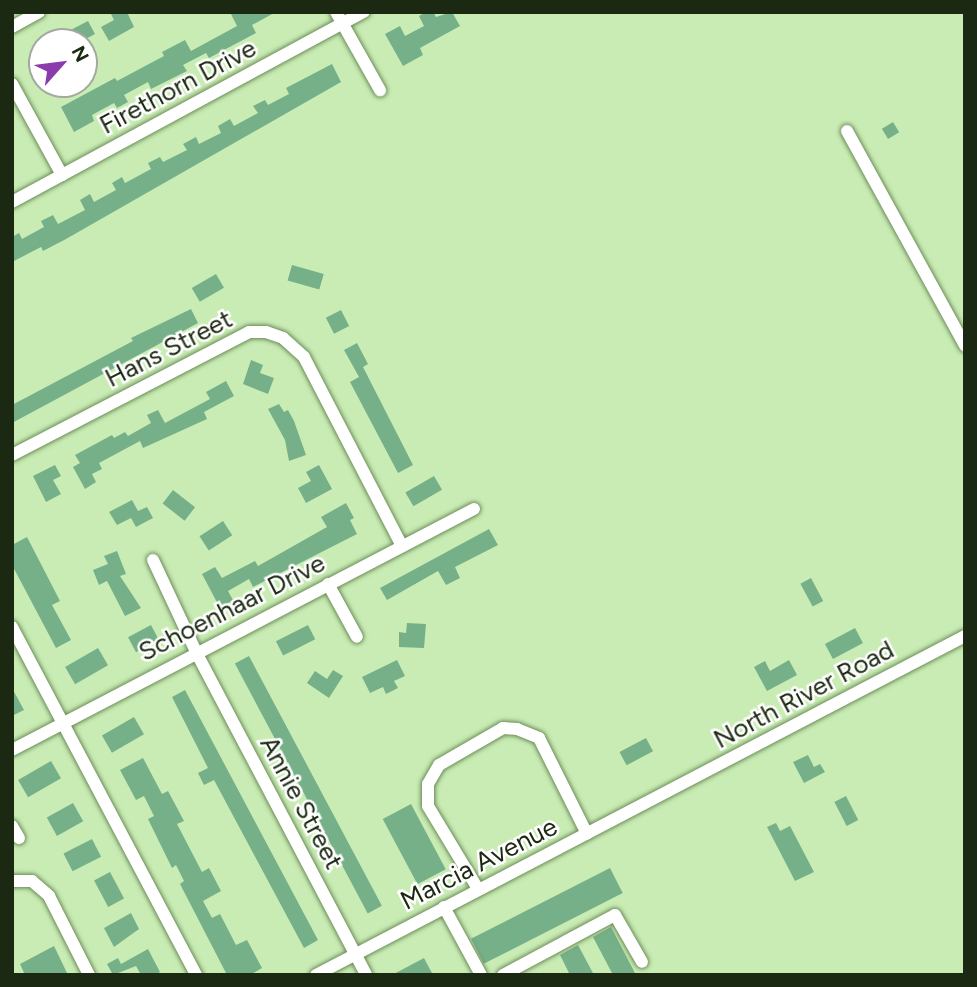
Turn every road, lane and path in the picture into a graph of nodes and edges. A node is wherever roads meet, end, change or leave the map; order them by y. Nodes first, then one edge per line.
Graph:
1 (39, 12) edge
2 (365, 12) edge
3 (340, 18) edge
4 (12, 27) edge
5 (12, 84) edge
6 (380, 90) dead end
7 (847, 131) dead end
8 (62, 175) junction
9 (12, 202) edge
10 (965, 346) edge
11 (12, 455) edge
12 (474, 509) dead end
13 (402, 546) junction
14 (153, 560) dead end
15 (328, 584) junction
16 (12, 627) edge
17 (965, 636) edge
18 (357, 637) dead end
19 (196, 652) junction
20 (61, 723) junction
21 (12, 750) edge
22 (664, 794) joint
23 (12, 826) edge
24 (587, 834) junction
25 (19, 838) dead end
26 (12, 881) edge
27 (478, 889) junction
28 (444, 907) junction
29 (355, 954) junction
30 (642, 962) dead end
31 (89, 975) edge
32 (196, 975) edge
33 (316, 975) edge
34 (366, 975) edge
35 (481, 975) edge
36 (503, 975) edge

1 - 4 street
2 - 3 street, Firethorn Drive
3 - 6 street
3 - 8 street, Firethorn Drive
5 - 8 street
7 - 10 street
8 - 9 street, Firethorn Drive
11 - 13 street, Hans Street
12 - 13 street, Schoenhaar Drive
13 - 15 street, Schoenhaar Drive
14 - 19 street, Annie Street
15 - 18 street
15 - 19 street, Schoenhaar Drive
16 - 20 street
17 - 22 street, North River Road
19 - 20 street, Schoenhaar Drive
19 - 29 street, Annie Street
20 - 21 street, Schoenhaar Drive
20 - 32 street
22 - 24 street, Marcia Avenue
23 - 25 street
24 - 27 street, Marcia Avenue
24 - 27 street
26 - 31 street
27 - 28 street, Marcia Avenue
28 - 29 street, Marcia Avenue
28 - 35 street
29 - 33 street, Marcia Avenue
29 - 34 street, Annie Street
30 - 36 street

